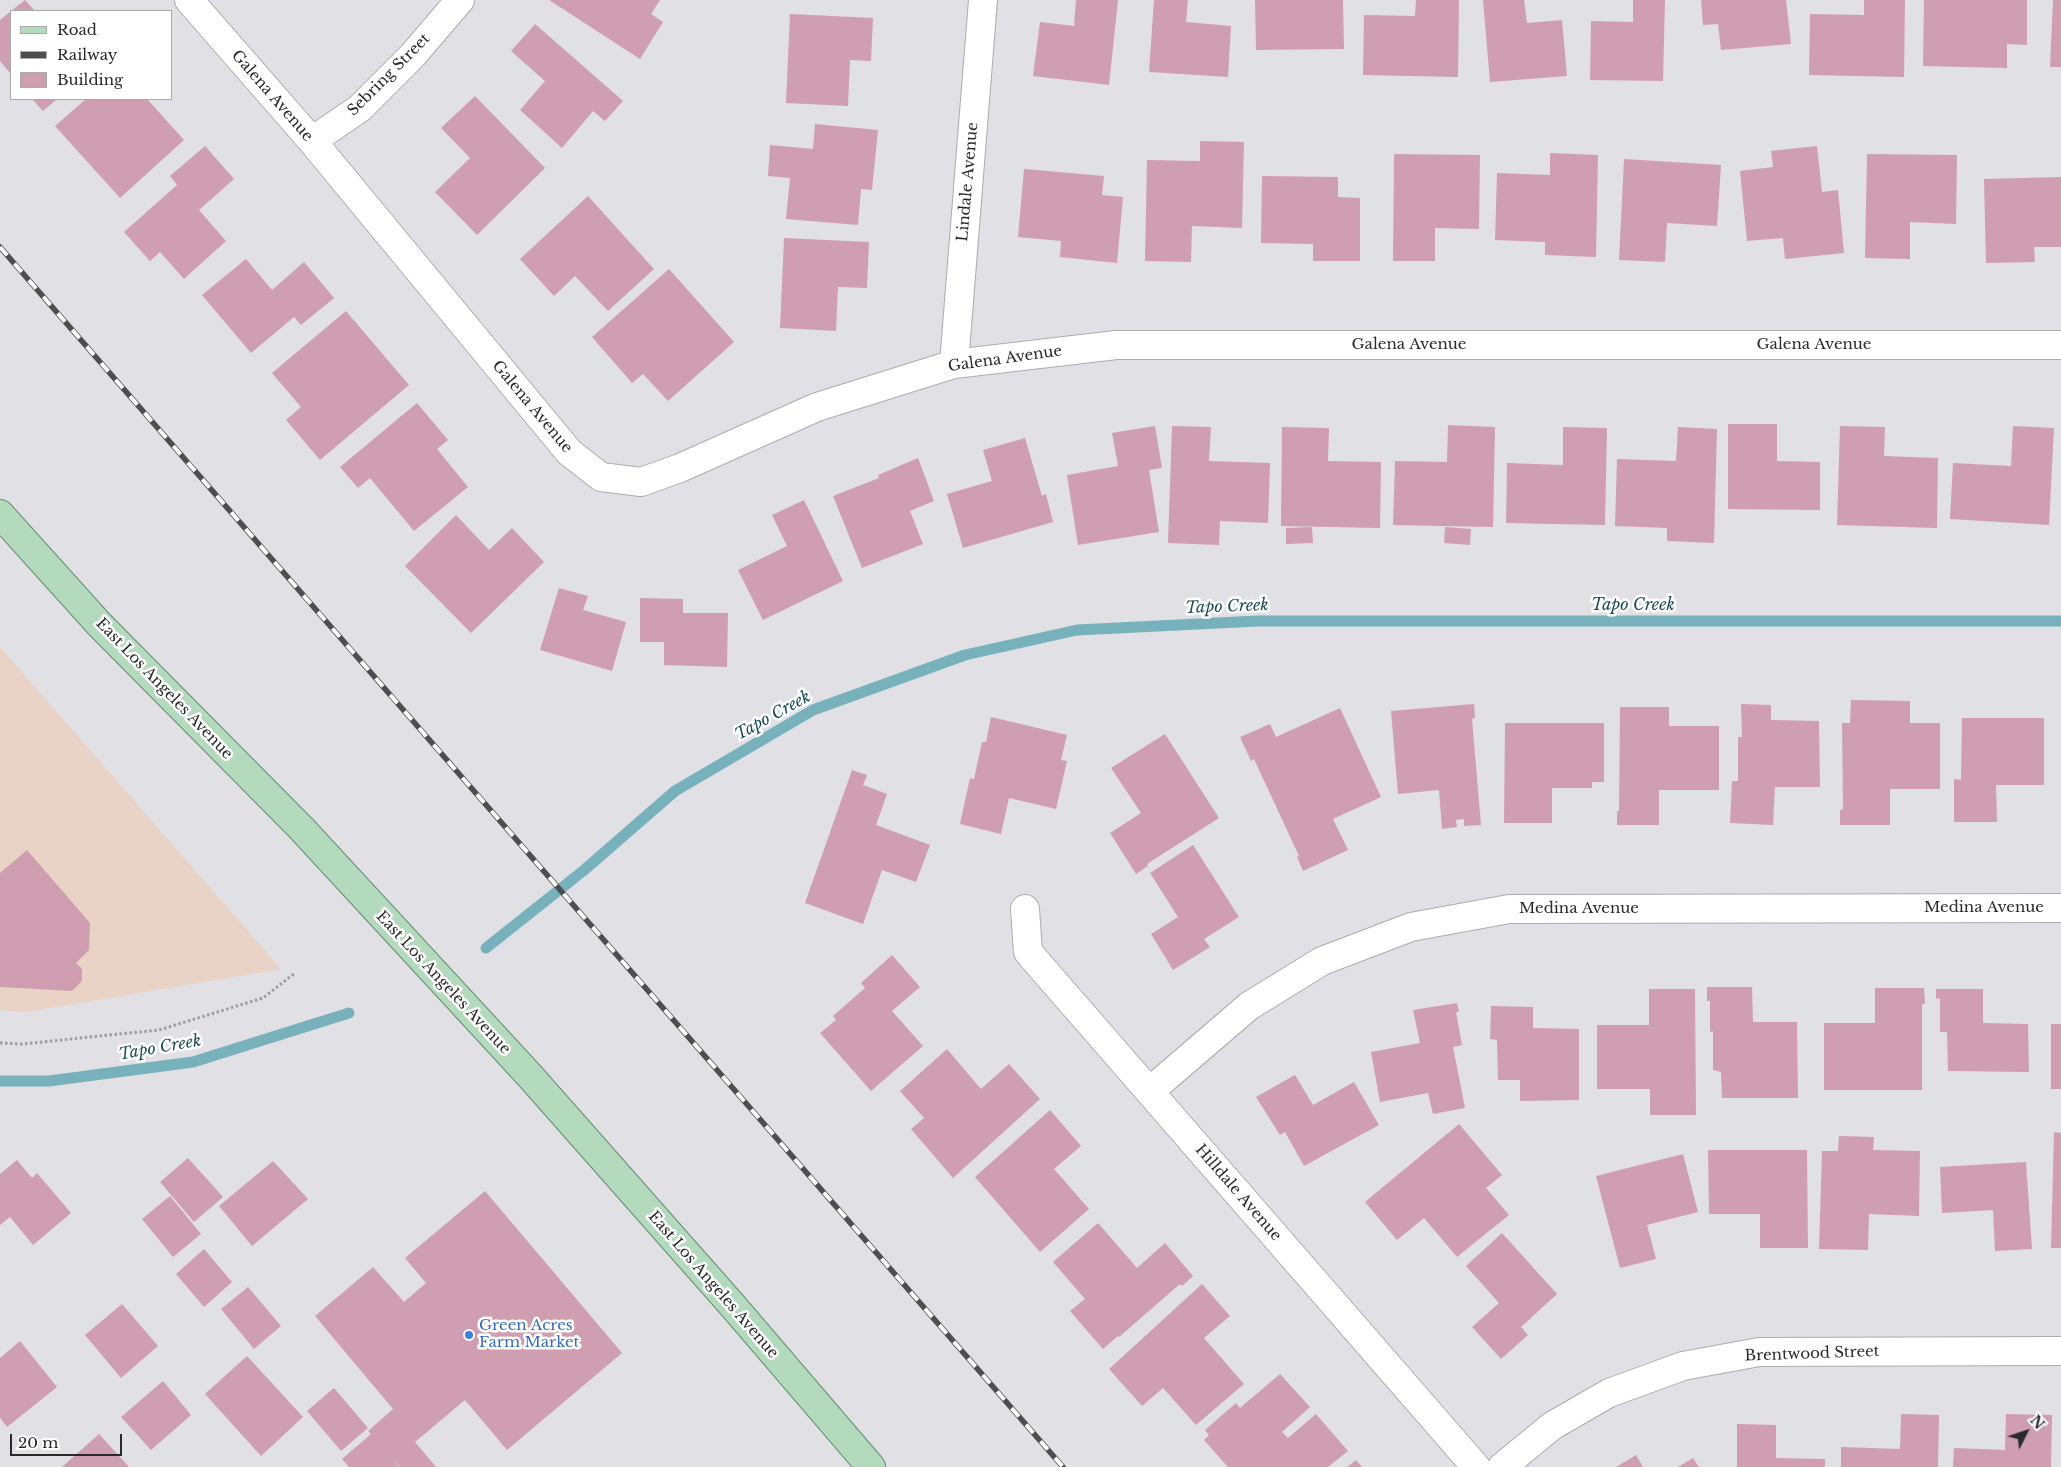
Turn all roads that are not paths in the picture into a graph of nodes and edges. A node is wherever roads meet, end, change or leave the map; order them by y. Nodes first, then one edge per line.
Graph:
1 (189, 0) edge
2 (460, 0) edge
3 (982, 0) edge
4 (312, 141) junction
5 (2061, 344) edge
6 (954, 364) junction
7 (0, 514) edge
8 (2061, 908) edge
9 (1025, 909) dead end
10 (1150, 1092) junction
11 (2061, 1352) edge
12 (871, 1467) edge
13 (1476, 1467) edge
14 (1502, 1467) edge

1 - 4 street, Galena Avenue
2 - 4 street, Sebring Street
3 - 6 street, Lindale Avenue
4 - 6 street, Galena Avenue
5 - 6 street, Galena Avenue
7 - 12 main road, East Los Angeles Avenue
8 - 10 street, Medina Avenue
9 - 10 street, Hilldale Avenue
10 - 13 street, Hilldale Avenue
11 - 14 street, Brentwood Street

